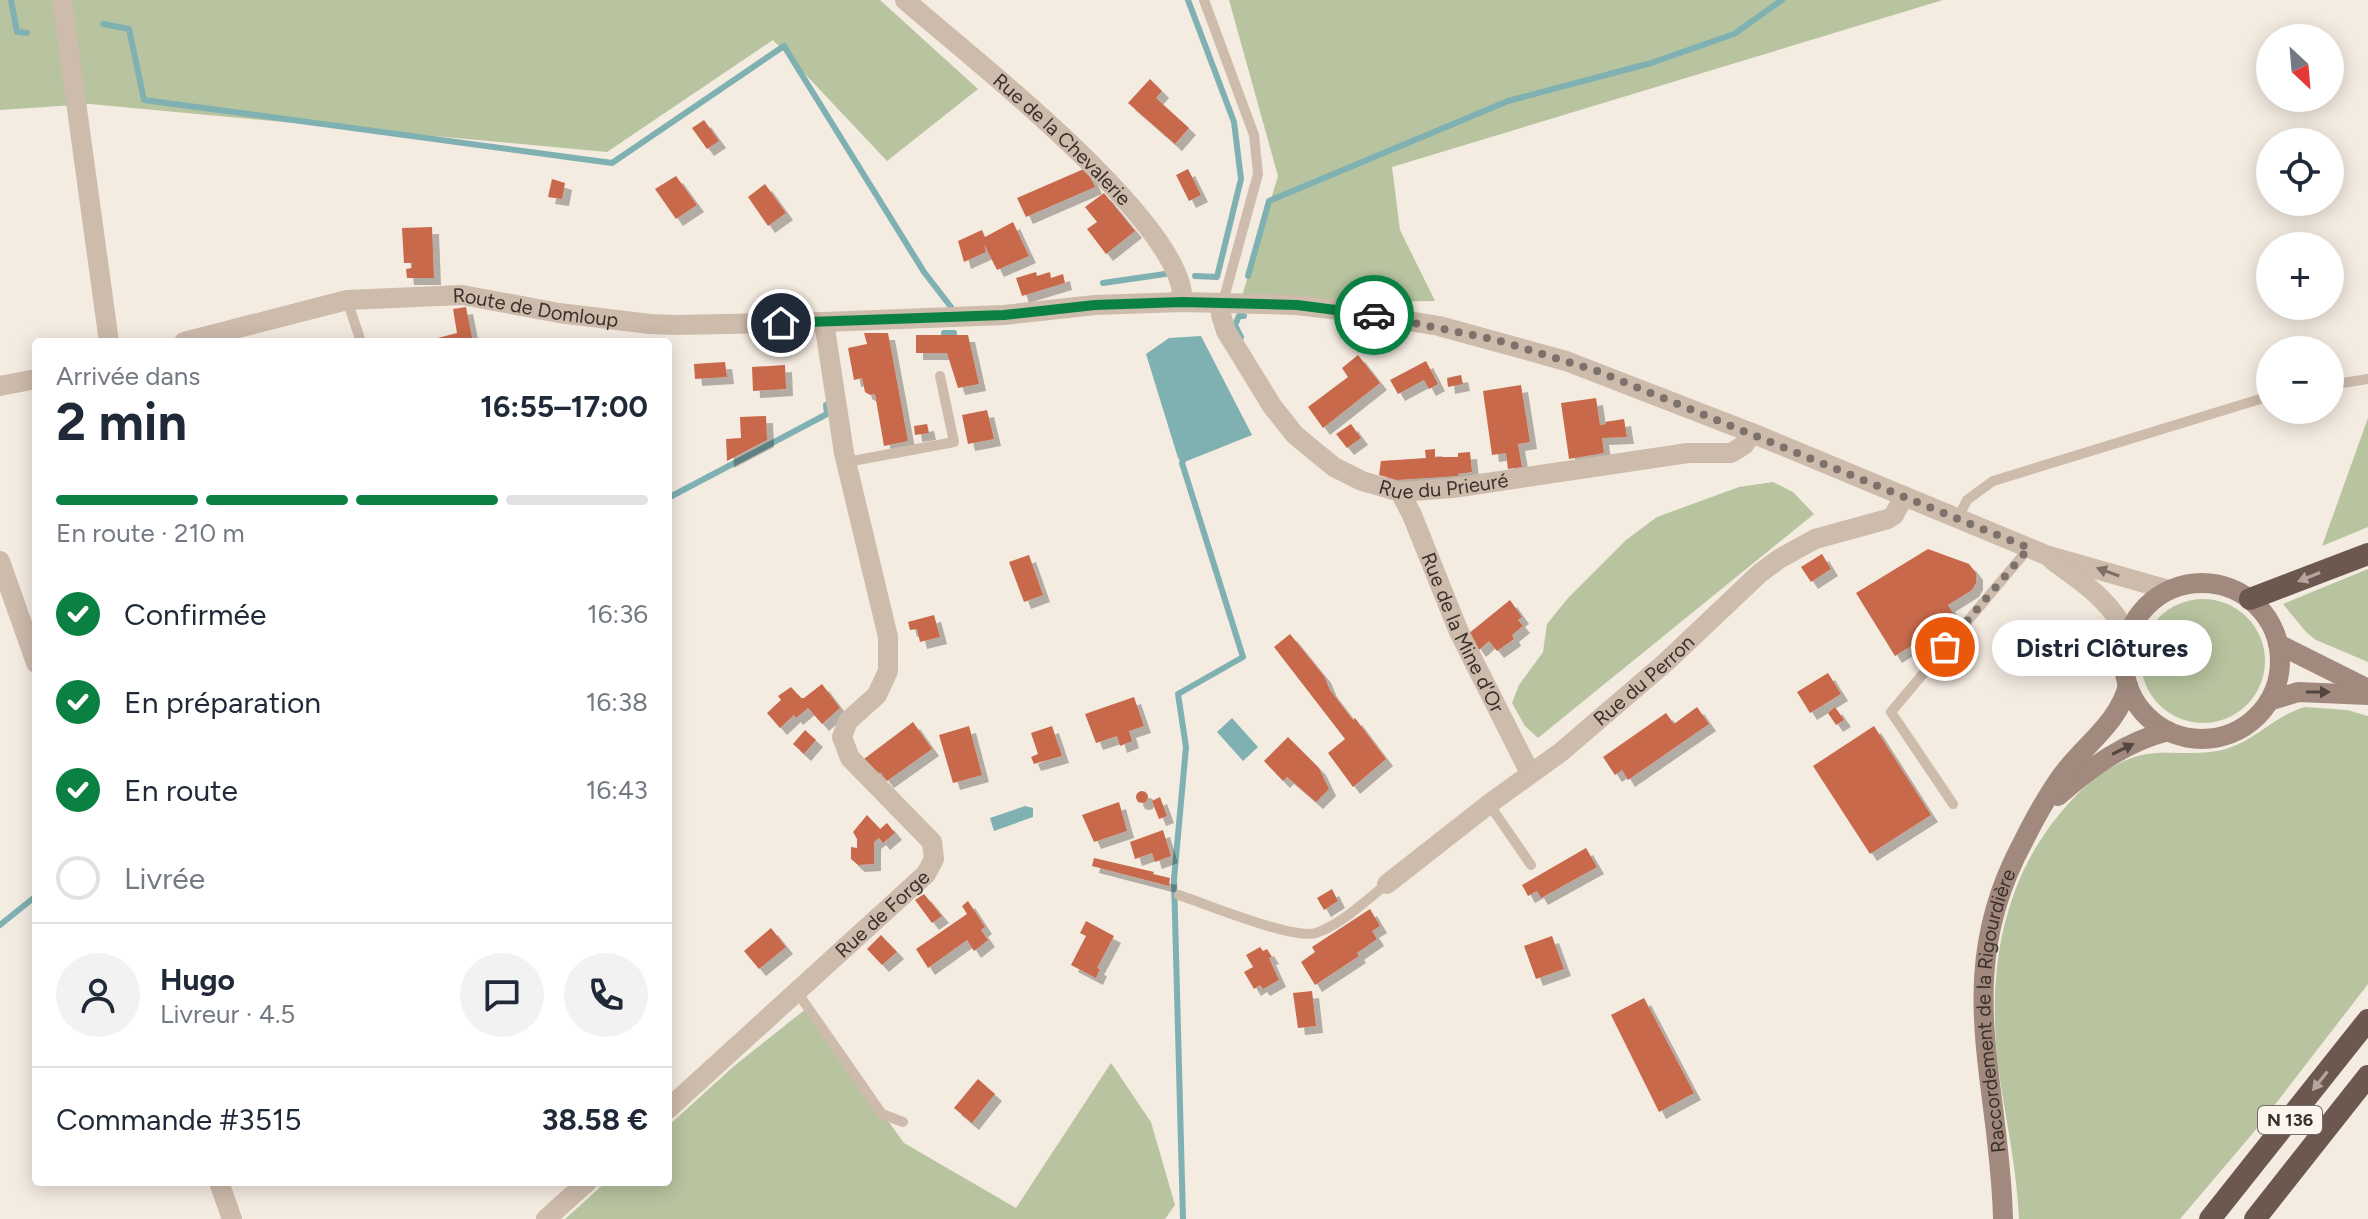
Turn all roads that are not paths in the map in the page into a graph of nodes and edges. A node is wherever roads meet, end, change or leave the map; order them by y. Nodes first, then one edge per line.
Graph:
1 (62, 0) edge
2 (905, 0) edge
3 (1204, 0) edge
4 (347, 300) junction
5 (1182, 302) junction
6 (1223, 302) junction
7 (824, 322) junction
8 (108, 338) edge
9 (200, 338) edge
10 (360, 338) edge
11 (940, 376) dead end
12 (2368, 379) edge
13 (32, 380) edge
14 (2344, 383) edge
15 (0, 386) edge
16 (2256, 400) edge
17 (1752, 433) junction
18 (847, 462) junction
19 (1400, 492) junction
20 (1904, 496) junction
21 (1958, 518) junction
22 (2037, 552) junction
23 (2368, 554) edge
24 (0, 561) edge
25 (2169, 590) junction
26 (2250, 599) junction
27 (2127, 637) junction
28 (2278, 644) junction
29 (32, 652) edge
30 (2128, 686) junction
31 (2368, 689) edge
32 (2368, 695) edge
33 (2269, 701) junction
34 (2168, 731) junction
35 (1530, 773) junction
36 (1489, 804) junction
37 (1953, 804) dead end
38 (2040, 811) junction
39 (1531, 865) dead end
40 (1387, 884) joint
41 (1179, 895) dead end
42 (797, 992) junction
43 (2368, 1020) edge
44 (2368, 1076) edge
45 (672, 1105) edge
46 (903, 1122) dead end
47 (220, 1186) edge
48 (583, 1186) edge
49 (232, 1219) edge
50 (546, 1219) edge
51 (2003, 1219) edge
52 (2210, 1219) edge
53 (2255, 1219) edge

1 - 8 street
2 - 5 street, Rue de la Chevalerie
3 - 6 lane
4 - 7 street, Route de Domloup
4 - 9 street, Route de Domloup
4 - 10 lane
5 - 6 street, Route de Domloup
5 - 7 street, Route de Domloup
6 - 17 street, Route de Domloup
6 - 19 street, Rue du Prieuré
7 - 18 street, Rue de Forge
11 - 18 lane
12 - 14 lane
13 - 15 street
16 - 21 lane
17 - 19 street, Rue du Prieuré
17 - 20 street, Route de Domloup
18 - 42 street, Rue de Forge
19 - 35 street, Rue de la Mine d'Or
20 - 21 street, Route de Domloup
20 - 35 street, Rue du Perron
21 - 22 street, Route de Domloup
25 -> 22 street, Route de Domloup
22 - 27 street, Route de Domloup
22 - 37 lane
23 -> 26 highway
24 - 29 street
25 - 26 main road
25 - 27 main road
26 - 28 main road
27 - 30 main road
28 - 31 main road
28 - 33 main road
30 - 34 main road
30 - 38 main road, Raccordement de la Rigourdière
33 -> 32 main road
33 - 34 main road
38 -> 34 main road, Raccordement de la Rigourdière
35 - 36 street, Rue du Perron
36 - 39 lane
36 - 40 street, Rue du Perron
38 - 51 main road, Raccordement de la Rigourdière
40 - 41 lane
42 - 45 street, Rue de Forge
42 - 46 lane
43 -> 52 highway, N 136
44 - 53 highway, N 136
47 - 49 street
48 - 50 street

